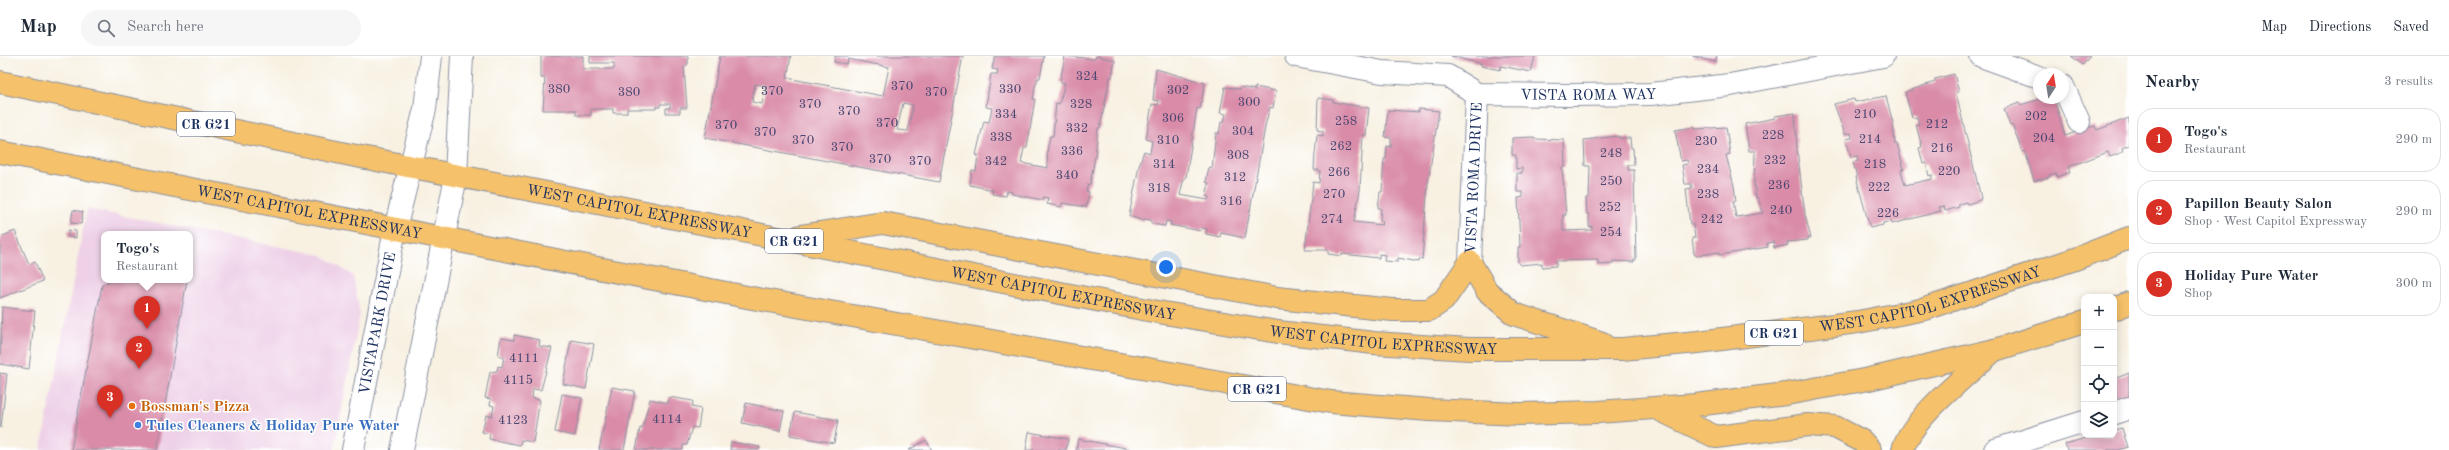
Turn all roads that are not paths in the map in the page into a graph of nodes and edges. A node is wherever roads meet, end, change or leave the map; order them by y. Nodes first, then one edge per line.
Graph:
1 (430, 56) edge
2 (462, 56) edge
3 (1296, 56) edge
4 (1883, 56) edge
5 (1981, 56) edge
6 (2033, 75) edge
7 (0, 82) edge
8 (1477, 94) junction
9 (2069, 100) edge
10 (2079, 122) dead end
11 (0, 152) edge
12 (411, 166) junction
13 (456, 176) junction
14 (395, 229) junction
15 (445, 238) junction
16 (2129, 238) edge
17 (783, 239) junction
18 (1470, 262) junction
19 (2129, 303) edge
20 (2117, 308) edge
21 (2081, 323) edge
22 (1622, 349) junction
23 (1995, 350) junction
24 (2129, 408) edge
25 (1657, 409) junction
26 (2117, 412) edge
27 (2081, 423) edge
28 (353, 450) edge
29 (402, 450) edge
30 (1870, 450) edge
31 (1903, 450) edge
32 (1995, 450) edge

1 - 12 street, VISTAPARK DRIVE
2 - 13 street
3 - 8 street
4 - 8 street, VISTA ROMA WAY
5 - 6 street
7 - 12 highway, WEST CAPITOL EXPRESSWAY / CR G21
8 - 18 street, VISTA ROMA DRIVE
9 - 10 street
11 - 14 highway, WEST CAPITOL EXPRESSWAY / CR G21
12 - 13 highway, WEST CAPITOL EXPRESSWAY / CR G21
12 - 14 street, VISTAPARK DRIVE
13 - 15 street
13 - 17 highway, WEST CAPITOL EXPRESSWAY / CR G21
14 - 15 highway, WEST CAPITOL EXPRESSWAY / CR G21
14 - 28 street, VISTAPARK DRIVE
15 - 25 highway, WEST CAPITOL EXPRESSWAY / CR G21
15 - 29 street
16 - 22 highway, WEST CAPITOL EXPRESSWAY / CR G21
17 - 18 highway
17 - 22 highway, WEST CAPITOL EXPRESSWAY / CR G21
18 - 22 highway
19 - 20 highway
21 - 23 highway, WEST CAPITOL EXPRESSWAY / CR G21
23 - 25 highway, WEST CAPITOL EXPRESSWAY / CR G21
23 - 31 highway
24 - 26 street
25 - 30 highway
27 - 32 street

